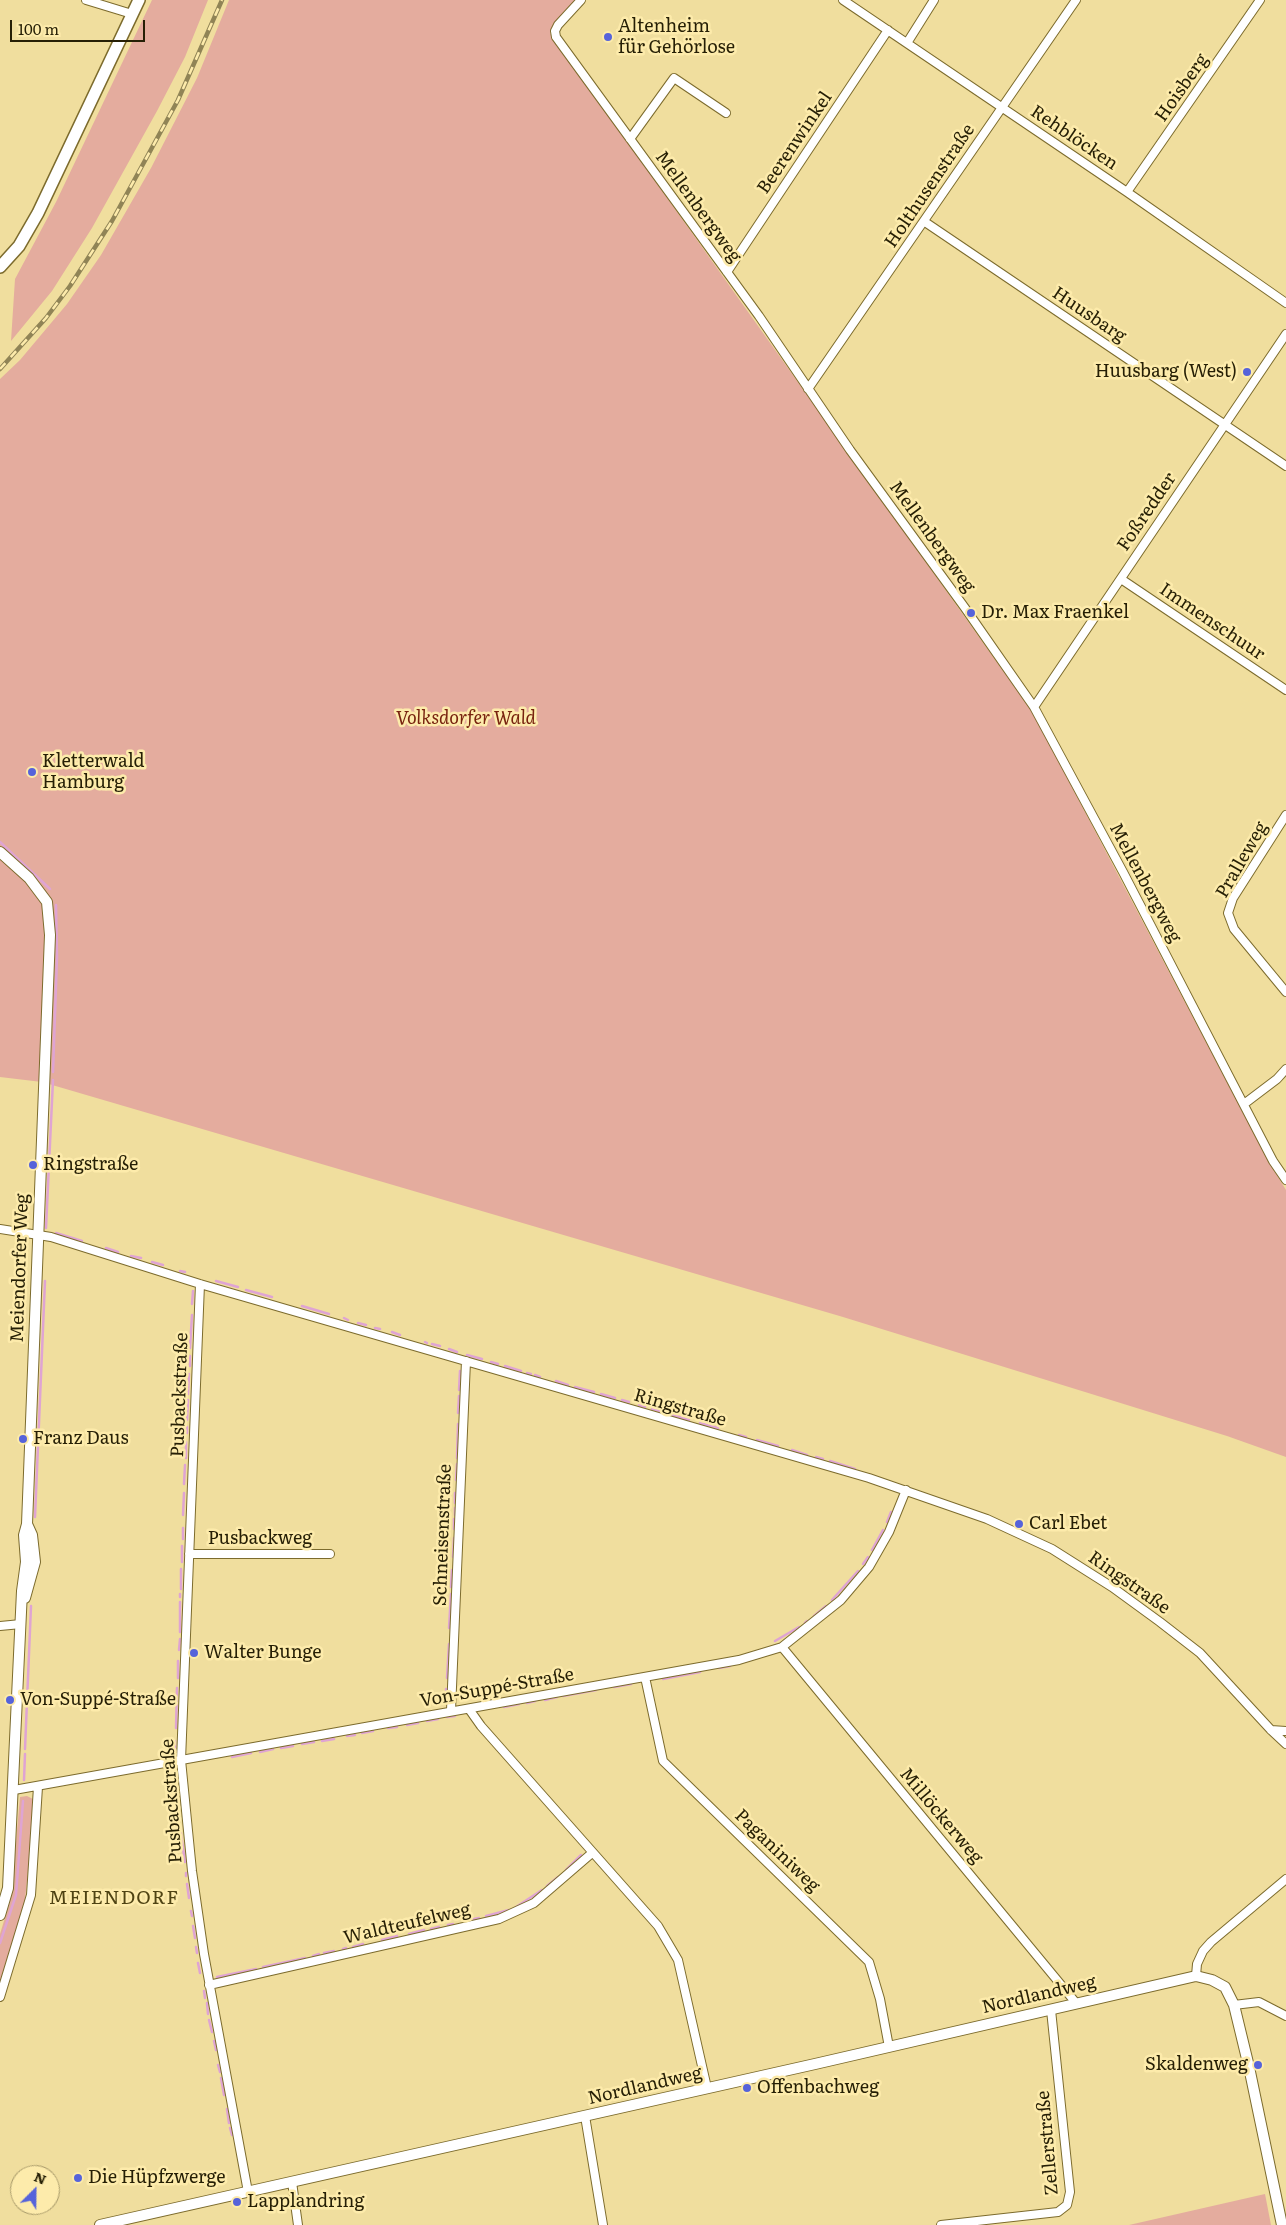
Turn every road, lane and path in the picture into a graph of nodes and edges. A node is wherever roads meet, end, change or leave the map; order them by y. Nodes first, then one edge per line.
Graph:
1 (86, 0) edge
2 (139, 0) edge
3 (581, 0) edge
4 (843, 0) edge
5 (934, 0) edge
6 (1076, 0) edge
7 (1260, 0) edge
8 (132, 14) junction
9 (888, 30) junction
10 (907, 43) junction
11 (1002, 108) junction
12 (726, 113) dead end
13 (630, 139) junction
14 (1127, 192) junction
15 (925, 222) junction
16 (0, 267) edge
17 (727, 272) junction
18 (1286, 303) edge
19 (1286, 334) edge
20 (808, 389) junction
21 (1224, 424) junction
22 (1286, 466) edge
23 (1121, 579) junction
24 (1286, 690) edge
25 (1034, 706) junction
26 (1286, 814) edge
27 (0, 852) edge
28 (1286, 992) edge
29 (1286, 1069) edge
30 (1244, 1104) junction
31 (1286, 1180) edge
32 (0, 1229) edge
33 (39, 1234) junction
34 (200, 1284) junction
35 (466, 1361) junction
36 (906, 1490) junction
37 (189, 1554) junction
38 (330, 1554) dead end
39 (21, 1624) junction
40 (0, 1626) edge
41 (782, 1647) junction
42 (645, 1677) junction
43 (469, 1709) junction
44 (451, 1710) junction
45 (1271, 1730) junction
46 (1286, 1730) edge
47 (1286, 1744) edge
48 (181, 1760) junction
49 (38, 1787) junction
50 (14, 1790) junction
51 (592, 1853) junction
52 (1286, 1879) edge
53 (0, 1915) edge
54 (1196, 1976) junction
55 (209, 1985) junction
56 (0, 1997) edge
57 (1076, 2003) junction
58 (1234, 2005) junction
59 (1051, 2010) junction
60 (1286, 2016) edge
61 (889, 2047) junction
62 (707, 2088) junction
63 (585, 2116) junction
64 (292, 2182) junction
65 (248, 2192) junction
66 (100, 2225) edge
67 (298, 2225) edge
68 (603, 2225) edge
69 (941, 2225) edge
70 (1282, 2225) edge

1 - 8 street
2 - 8 main road
3 - 13 street, Mellenbergweg
4 - 9 street, Rehblöcken
5 - 10 street
6 - 11 street, Holthusenstraße
7 - 14 street, Hoisberg
8 - 16 main road
9 - 10 street, Rehblöcken
9 - 17 street, Beerenwinkel
10 - 11 street, Rehblöcken
11 - 14 street, Rehblöcken
11 - 15 street, Holthusenstraße
12 - 13 street
13 - 17 street, Mellenbergweg
14 - 18 street, Rehblöcken
15 - 20 street, Holthusenstraße
15 - 21 street, Huusbarg
17 - 20 street, Mellenbergweg
19 - 21 street, Foßredder
20 - 25 street, Mellenbergweg
21 - 22 street, Huusbarg
21 - 23 street, Foßredder
23 - 24 street, Immenschuur
23 - 25 street, Foßredder
25 - 30 street, Mellenbergweg
26 - 28 street, Pralleweg
27 - 33 street, Meiendorfer Weg
29 - 30 street
30 - 31 street, Mellenbergweg
32 - 33 street, Ringstraße
33 - 34 street, Ringstraße
33 - 39 street, Meiendorfer Weg
34 - 35 street, Ringstraße
34 - 37 street, Pusbackstraße
35 - 36 street, Ringstraße
35 - 44 street, Schneisenstraße
36 - 41 street, Von-Suppé-Straße
36 - 45 street, Ringstraße
37 - 38 street, Pusbackweg
37 - 48 street, Pusbackstraße
39 - 40 street
39 - 50 street, Meiendorfer Weg
41 - 42 street, Von-Suppé-Straße
41 - 57 street, Millöckerweg
42 - 43 street, Von-Suppé-Straße
42 - 61 street, Paganiniweg
43 - 44 street, Von-Suppé-Straße
43 - 51 street
44 - 48 street, Von-Suppé-Straße
45 - 46 street
45 - 47 street, Ringstraße
48 - 49 street, Von-Suppé-Straße
48 - 55 street, Pusbackstraße
49 - 50 street, Von-Suppé-Straße
49 - 56 street
50 - 53 street, Meiendorfer Weg
51 - 55 street, Waldteufelweg
51 - 62 street
52 - 54 street
54 - 57 street, Nordlandweg
54 - 58 street
55 - 65 street, Pusbackstraße
57 - 59 street, Nordlandweg
58 - 60 street
58 - 70 street
59 - 61 street, Nordlandweg
59 - 69 street, Zellerstraße
61 - 62 street, Nordlandweg
62 - 63 street, Nordlandweg
63 - 64 street, Nordlandweg
63 - 68 street
64 - 65 street, Nordlandweg
64 - 67 street
65 - 66 street, Nordlandweg

